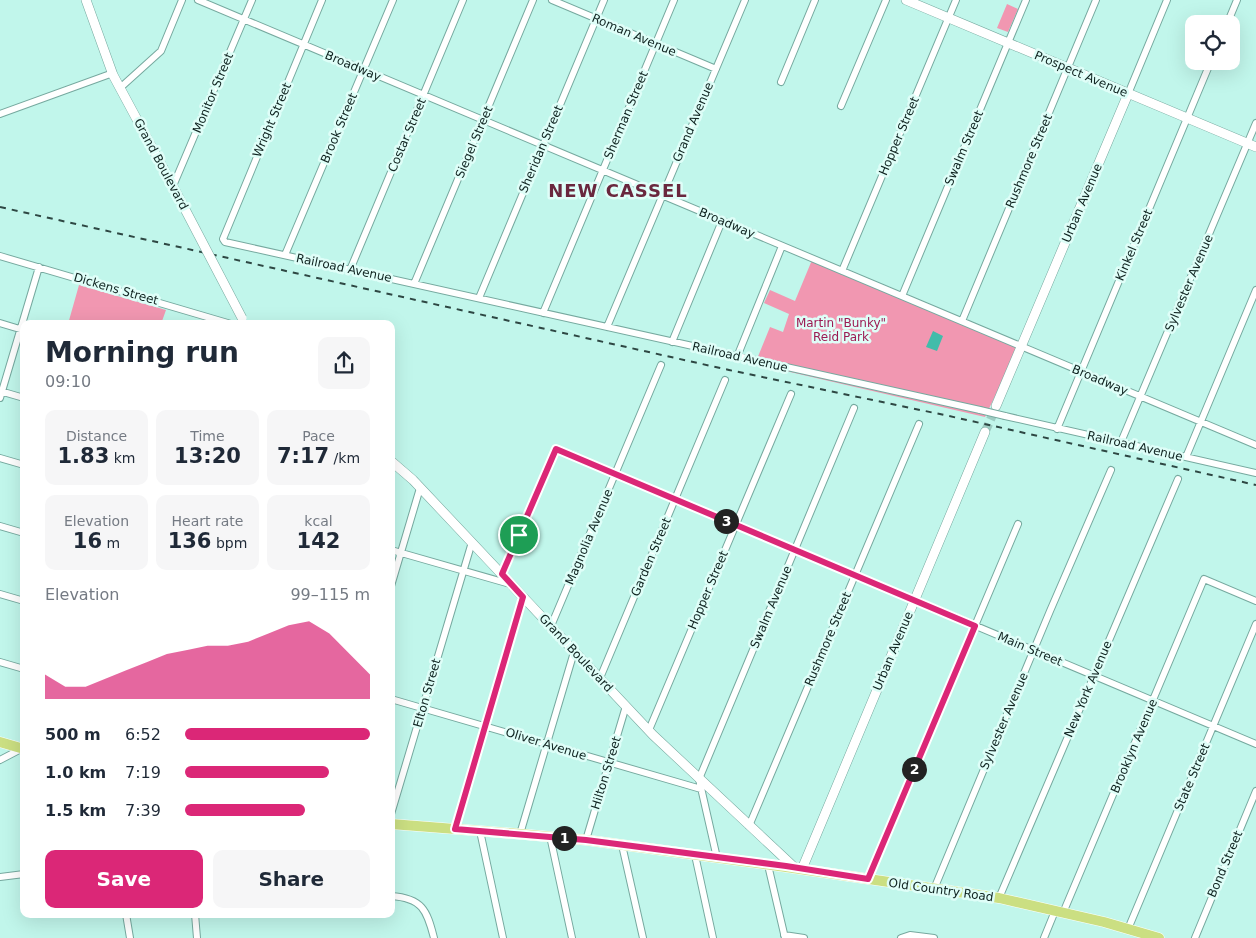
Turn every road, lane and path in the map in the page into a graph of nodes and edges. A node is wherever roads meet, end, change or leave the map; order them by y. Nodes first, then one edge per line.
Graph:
1 (86, 0) edge
2 (182, 0) edge
3 (198, 0) edge
4 (252, 0) edge
5 (322, 0) edge
6 (392, 0) edge
7 (463, 0) edge
8 (533, 0) edge
9 (552, 0) edge
10 (604, 0) edge
11 (674, 0) edge
12 (745, 0) edge
13 (815, 0) edge
14 (886, 0) edge
15 (906, 0) edge
16 (956, 0) edge
17 (1026, 0) edge
18 (1096, 0) edge
19 (1167, 0) edge
20 (1237, 0) edge
21 (1231, 15) edge
22 (948, 18) junction
23 (596, 19) junction
24 (244, 20) junction
25 (1008, 43) junction
26 (656, 44) junction
27 (304, 45) junction
28 (1068, 68) junction
29 (716, 69) junction
30 (362, 70) junction
31 (1207, 70) edge
32 (112, 73) junction
33 (781, 82) dead end
34 (120, 88) junction
35 (1128, 94) junction
36 (423, 95) junction
37 (841, 106) dead end
38 (0, 114) edge
39 (1188, 119) junction
40 (483, 120) junction
41 (1256, 123) edge
42 (543, 145) junction
43 (1252, 145) edge
44 (602, 170) junction
45 (175, 189) junction
46 (662, 196) junction
47 (722, 221) junction
48 (224, 241) joint
49 (782, 246) junction
50 (285, 255) junction
51 (0, 256) edge
52 (38, 267) junction
53 (350, 270) junction
54 (842, 271) junction
55 (414, 284) junction
56 (1256, 290) edge
57 (902, 296) junction
58 (478, 298) junction
59 (543, 313) junction
60 (24, 320) edge
61 (217, 320) edge
62 (242, 320) edge
63 (962, 321) junction
64 (0, 323) edge
65 (608, 327) junction
66 (20, 328) edge
67 (20, 335) edge
68 (672, 342) junction
69 (1021, 346) junction
70 (737, 357) junction
71 (661, 365) dead end
72 (1081, 372) junction
73 (725, 380) dead end
74 (1, 393) edge
75 (791, 394) dead end
76 (20, 397) edge
77 (1141, 397) junction
78 (996, 406) tunnel mouth
79 (854, 408) dead end
80 (1201, 422) junction
81 (919, 424) dead end
82 (1057, 429) junction
83 (985, 432) tunnel mouth
84 (1121, 442) junction
85 (1256, 445) edge
86 (1186, 457) junction
87 (0, 458) edge
88 (20, 465) edge
89 (395, 465) edge
90 (1111, 470) dead end
91 (1256, 473) edge
92 (615, 474) junction
93 (1178, 480) dead end
94 (420, 488) junction
95 (675, 500) junction
96 (1018, 524) dead end
97 (735, 525) junction
98 (0, 526) edge
99 (20, 532) edge
100 (472, 542) junction
101 (795, 550) junction
102 (395, 551) edge
103 (401, 553) junction
104 (463, 571) junction
105 (395, 573) edge
106 (502, 574) junction
107 (855, 575) junction
108 (512, 585) junction
109 (0, 594) edge
110 (523, 597) junction
111 (20, 600) edge
112 (914, 600) junction
113 (1256, 601) edge
114 (1256, 624) edge
115 (551, 626) junction
116 (975, 626) junction
117 (1034, 650) junction
118 (574, 652) junction
119 (0, 662) edge
120 (20, 668) edge
121 (1094, 676) junction
122 (600, 678) junction
123 (395, 699) edge
124 (1154, 701) junction
125 (626, 706) junction
126 (423, 708) junction
127 (485, 726) junction
128 (1213, 726) junction
129 (649, 730) junction
130 (0, 742) edge
131 (1256, 744) edge
132 (547, 745) junction
133 (20, 748) edge
134 (20, 750) edge
135 (0, 760) edge
136 (609, 763) junction
137 (699, 779) junction
138 (701, 789) junction
139 (1256, 791) edge
140 (395, 801) edge
141 (395, 824) edge
142 (749, 826) junction
143 (455, 829) junction
144 (480, 831) junction
145 (520, 834) junction
146 (550, 836) junction
147 (586, 840) junction
148 (622, 845) junction
149 (695, 855) junction
150 (717, 858) junction
151 (768, 865) junction
152 (799, 869) junction
153 (20, 874) edge
154 (0, 877) edge
155 (868, 879) junction
156 (934, 889) junction
157 (395, 896) edge
158 (999, 898) junction
159 (1059, 912) junction
160 (127, 918) edge
161 (195, 918) edge
162 (1128, 929) junction
163 (785, 937) edge
164 (130, 938) edge
165 (197, 938) edge
166 (434, 938) edge
167 (503, 938) edge
168 (572, 938) edge
169 (642, 938) edge
170 (713, 938) edge
171 (804, 938) edge
172 (901, 938) edge
173 (934, 938) edge
174 (1044, 938) edge
175 (1160, 938) edge
176 (1195, 938) edge

1 - 32 street, Grand Boulevard
2 - 34 street
3 - 24 street, Broadway
4 - 24 street, Monitor Street
5 - 27 street, Wright Street
6 - 30 street, Brook Street
7 - 36 street, Costar Street
8 - 40 street, Siegel Street
9 - 23 street, Roman Avenue
10 - 23 street, Sheridan Street
11 - 26 street, Sherman Street
12 - 29 street, Grand Avenue
13 - 33 street
14 - 37 street
15 - 22 street, Prospect Avenue
16 - 22 street, Hopper Street
17 - 25 street, Swalm Street
18 - 28 street, Rushmore Street
19 - 35 street, Urban Avenue
20 - 21 street
22 - 25 street, Prospect Avenue
22 - 54 street, Hopper Street
23 - 26 street, Roman Avenue
23 - 42 street, Sheridan Street
24 - 27 street, Broadway
24 - 45 street, Monitor Street
25 - 28 street, Prospect Avenue
25 - 57 street, Swalm Street
26 - 29 street, Roman Avenue
26 - 44 street, Sherman Street
27 - 30 street, Broadway
27 - 48 street, Wright Street
28 - 35 street, Prospect Avenue
28 - 63 street, Rushmore Street
29 - 46 street, Grand Avenue
30 - 36 street, Broadway
30 - 50 street, Brook Street
31 - 39 street, Kinkel Street
32 - 34 street, Grand Boulevard
32 - 38 street
34 - 45 street, Grand Boulevard
35 - 39 street, Prospect Avenue
35 - 69 street, Urban Avenue
36 - 40 street, Broadway
36 - 53 street, Costar Street
39 - 43 street, Prospect Avenue
39 - 72 street, Kinkel Street
40 - 42 street, Broadway
40 - 55 street, Siegel Street
41 - 43 street, Sylvester Avenue
42 - 44 street, Broadway
42 - 58 street, Sheridan Street
43 - 77 street, Sylvester Avenue
44 - 46 street, Broadway
44 - 59 street, Sherman Street
45 - 62 street, Grand Boulevard, bridge
46 - 47 street, Broadway
46 - 65 street, Grand Avenue
47 - 49 street, Broadway
47 - 68 street
48 - 50 street, Railroad Avenue
49 - 54 street, Broadway
49 - 70 street
50 - 53 street, Railroad Avenue
51 - 52 street, Dickens Street
52 - 60 street
52 - 61 street, Dickens Street
53 - 55 street, Railroad Avenue
54 - 57 street, Broadway
55 - 58 street, Railroad Avenue
56 - 80 street
57 - 63 street, Broadway
58 - 59 street, Railroad Avenue
59 - 65 street, Railroad Avenue
63 - 69 street, Broadway
64 - 66 street
65 - 68 street, Railroad Avenue
67 - 74 street
68 - 70 street, Railroad Avenue
69 - 72 street, Broadway
69 - 78 street, Urban Avenue
70 - 82 street, Railroad Avenue, bridge
71 - 92 street, Magnolia Avenue
72 - 77 street, Broadway
72 - 82 street, Kinkel Street
73 - 95 street, Garden Street
74 - 76 street
75 - 97 street, Hopper Street
77 - 80 street, Broadway
77 - 84 street, Sylvester Avenue
79 - 101 street, Swalm Avenue
80 - 85 street, Broadway
80 - 86 street
81 - 107 street, Rushmore Street
82 - 84 street, Railroad Avenue
83 - 112 street, Urban Avenue
84 - 86 street, Railroad Avenue
86 - 91 street, Railroad Avenue
87 - 88 street
89 - 94 street, Grand Boulevard
90 - 117 street, Sylvester Avenue
92 - 95 street, Main Street
92 - 106 street, Main Street
92 - 115 street, Magnolia Avenue
93 - 121 street, New York Avenue
94 - 100 street, Grand Boulevard
94 - 103 street
95 - 97 street, Main Street
95 - 122 street, Garden Street
96 - 116 street
97 - 101 street, Main Street
97 - 129 street, Hopper Street
98 - 99 street
100 - 104 street, Elton Street
100 - 106 street, Grand Boulevard
101 - 107 street, Main Street
101 - 137 street, Swalm Avenue
102 - 103 street
103 - 104 street
103 - 105 street
104 - 108 street
104 - 126 street, Elton Street
106 - 108 street, Grand Boulevard
107 - 112 street, Main Street
107 - 142 street, Rushmore Street
108 - 110 street, Grand Boulevard
109 - 111 street
110 - 115 street, Grand Boulevard
110 - 127 street
112 - 116 street, Main Street
112 - 152 street, Urban Avenue
113 - 124 street, Brooklyn Avenue
114 - 128 street, State Street
115 - 118 street, Grand Boulevard
116 - 117 street, Main Street
116 - 155 street
117 - 121 street, Main Street
117 - 156 street, Sylvester Avenue
118 - 122 street, Grand Boulevard
118 - 132 street
119 - 120 street
121 - 124 street, Main Street
121 - 158 street, New York Avenue
122 - 125 street, Grand Boulevard
123 - 126 street, Oliver Avenue
124 - 128 street, Main Street
124 - 159 street, Brooklyn Avenue
125 - 129 street, Grand Boulevard
125 - 136 street, Hilton Street
126 - 127 street, Oliver Avenue
126 - 140 street, Elton Street
127 - 132 street, Oliver Avenue
127 - 143 street
128 - 131 street, Main Street
128 - 162 street, State Street
129 - 137 street, Grand Boulevard
130 - 133 main road
132 - 136 street, Oliver Avenue
132 - 145 street
134 - 135 street
136 - 138 street, Oliver Avenue
136 - 147 street, Hilton Street
137 - 138 street
137 - 142 street, Grand Boulevard
138 - 150 street
139 - 176 street, Bond Street
141 - 143 main road, Old Country Road
142 - 152 street, Grand Boulevard
143 - 144 main road, Old Country Road
144 - 145 main road, Old Country Road
144 - 167 street
145 - 146 main road, Old Country Road
146 - 147 main road, Old Country Road
146 - 168 street
147 - 148 main road, Old Country Road
148 - 149 main road, Old Country Road
148 - 169 street
149 - 150 main road, Old Country Road
149 - 170 street
150 - 151 main road, Old Country Road
151 - 152 main road, Old Country Road
151 - 163 street
152 - 155 main road, Old Country Road
153 - 154 street
155 - 156 main road, Old Country Road
156 - 158 main road, Old Country Road
157 - 166 street
158 - 159 main road, Old Country Road
159 - 162 main road, Old Country Road
159 - 174 street, Brooklyn Avenue
160 - 164 street
161 - 165 street
162 - 175 main road, Old Country Road
163 - 171 street
172 - 173 street

